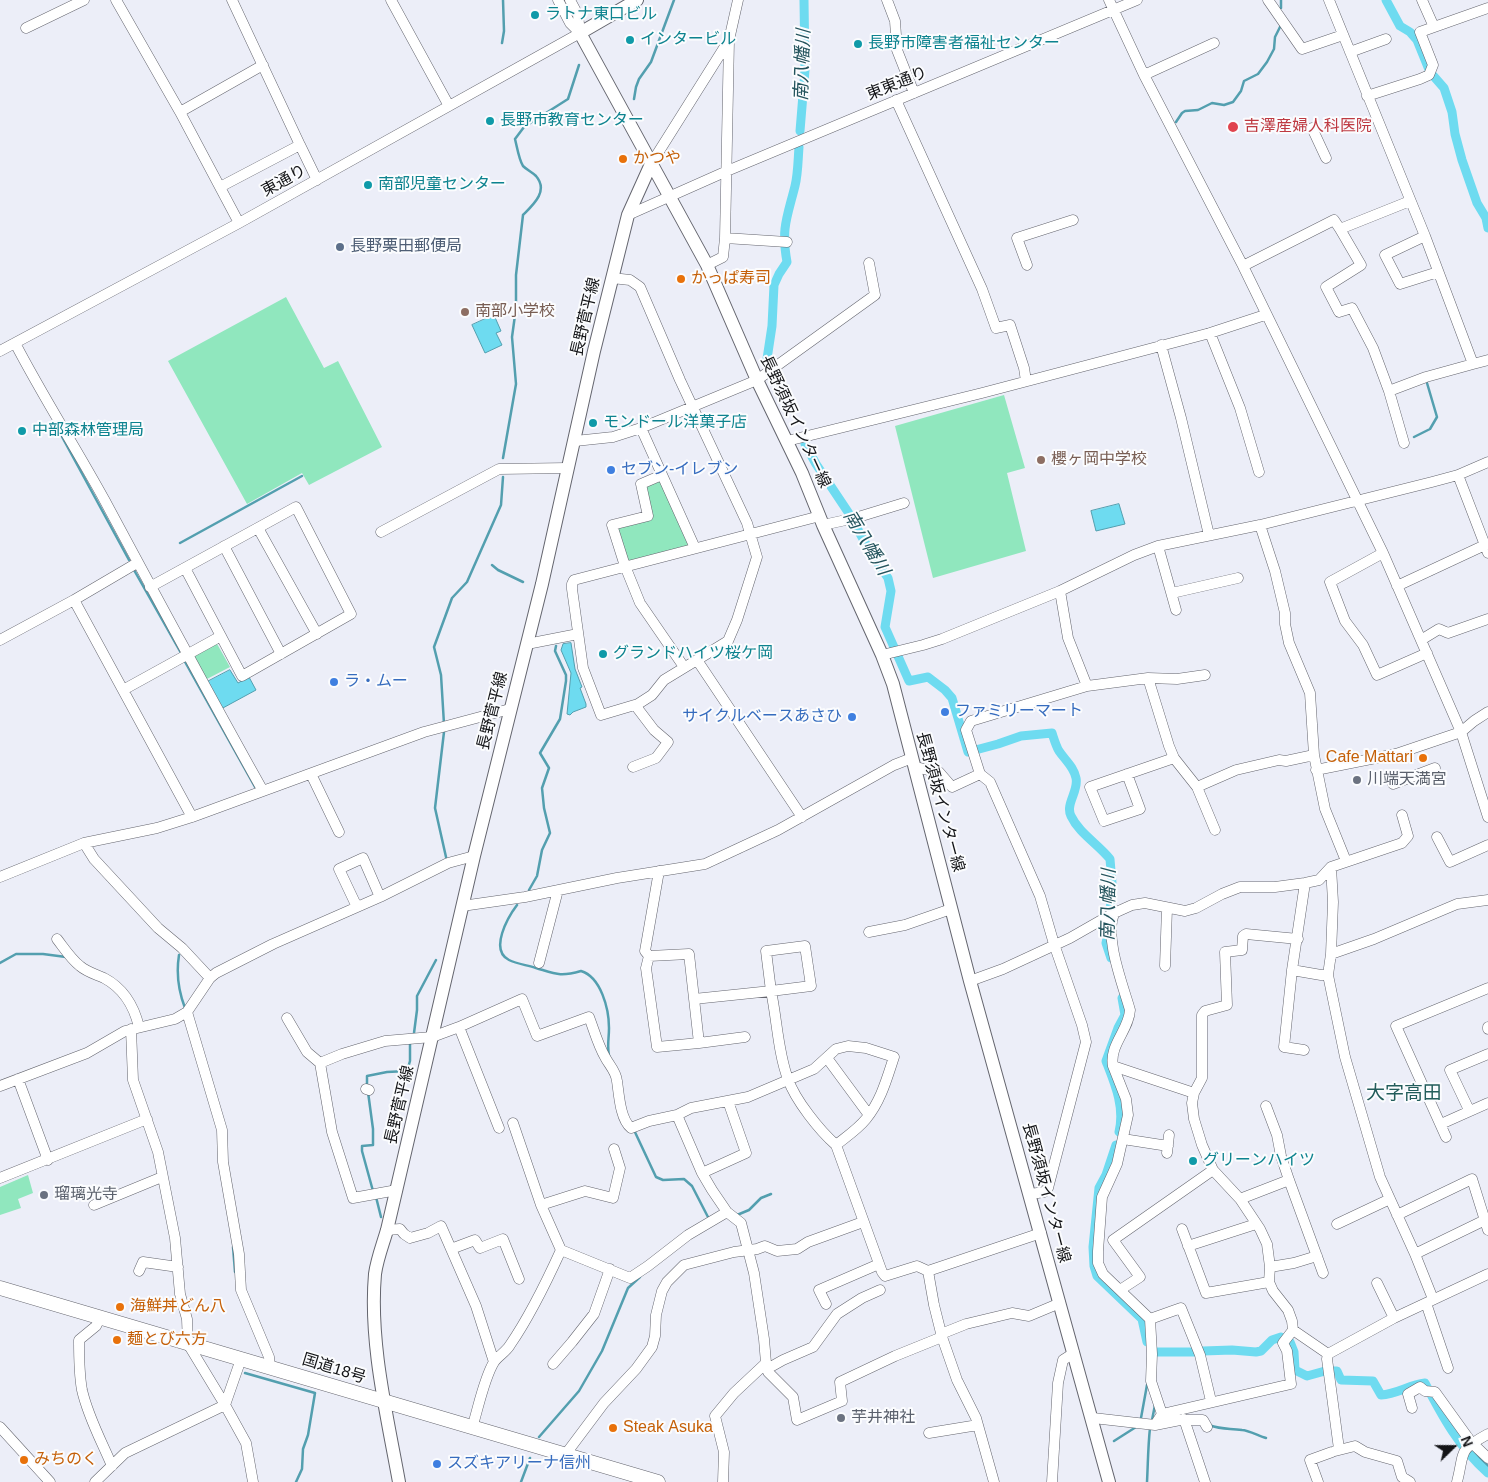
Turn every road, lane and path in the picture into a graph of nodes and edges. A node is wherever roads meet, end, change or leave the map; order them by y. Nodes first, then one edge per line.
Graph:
1 (84, 0) edge
2 (116, 0) edge
3 (232, 0) edge
4 (391, 0) edge
5 (558, 0) edge
6 (570, 0) edge
7 (637, 0) edge
8 (738, 0) edge
9 (887, 0) edge
10 (1138, 0) edge
11 (1268, 0) edge
12 (1328, 0) edge
13 (1422, 0) edge
14 (1111, 5) edge
15 (1488, 8) edge
16 (1434, 27) junction
17 (26, 28) dead end
18 (580, 32) junction
19 (1343, 35) junction
20 (1386, 39) dead end
21 (729, 40) junction
22 (1214, 43) dead end
23 (1350, 52) junction
24 (262, 65) junction
25 (1144, 75) junction
26 (914, 93) junction
27 (1368, 96) junction
28 (896, 100) junction
29 (449, 106) junction
30 (180, 112) junction
31 (1312, 128) dead end
32 (300, 145) junction
33 (1326, 158) dead end
34 (651, 164) junction
35 (727, 171) junction
36 (317, 180) junction
37 (220, 187) junction
38 (669, 196) junction
39 (1410, 201) junction
40 (628, 215) junction
41 (1073, 220) dead end
42 (239, 223) junction
43 (1340, 230) junction
44 (1425, 236) junction
45 (725, 238) junction
46 (784, 242) dead end
47 (869, 263) dead end
48 (707, 265) junction
49 (1027, 265) dead end
50 (1243, 266) junction
51 (1438, 272) junction
52 (612, 278) junction
53 (1266, 315) junction
54 (1210, 332) junction
55 (15, 343) junction
56 (1161, 345) junction
57 (0, 351) edge
58 (1488, 360) edge
59 (1473, 364) junction
60 (757, 380) junction
61 (1026, 381) junction
62 (1389, 391) junction
63 (694, 406) junction
64 (641, 428) junction
65 (575, 441) junction
66 (787, 441) junction
67 (1404, 443) dead end
68 (1488, 462) edge
69 (568, 468) junction
70 (1259, 472) dead end
71 (1458, 474) junction
72 (662, 475) junction
73 (1358, 501) junction
74 (904, 503) dead end
75 (822, 520) junction
76 (1260, 525) junction
77 (258, 528) junction
78 (381, 532) dead end
79 (750, 534) junction
80 (1209, 535) junction
81 (224, 546) junction
82 (1158, 546) junction
83 (695, 548) junction
84 (1486, 549) edge
85 (1383, 554) junction
86 (137, 563) junction
87 (625, 566) junction
88 (185, 568) junction
89 (1238, 578) dead end
90 (1397, 586) junction
91 (150, 587) junction
92 (1060, 591) junction
93 (1172, 593) junction
94 (74, 600) junction
95 (1176, 610) dead end
96 (1488, 619) edge
97 (317, 634) junction
98 (578, 634) junction
99 (221, 636) junction
100 (0, 640) edge
101 (1421, 640) junction
102 (527, 644) junction
103 (891, 653) junction
104 (1426, 653) junction
105 (281, 654) junction
106 (187, 655) junction
107 (697, 660) junction
108 (684, 667) junction
109 (1205, 675) dead end
110 (1148, 678) junction
111 (1087, 686) junction
112 (123, 690) junction
113 (635, 705) junction
114 (510, 709) junction
115 (1488, 712) edge
116 (1461, 732) junction
117 (1314, 755) junction
118 (1174, 758) junction
119 (913, 762) junction
120 (633, 768) dead end
121 (1435, 768) dead end
122 (1316, 770) junction
123 (311, 774) junction
124 (980, 774) junction
125 (1127, 774) junction
126 (1393, 784) dead end
127 (1197, 787) junction
128 (263, 791) junction
129 (1402, 815) dead end
130 (802, 817) junction
131 (192, 818) junction
132 (1488, 818) edge
133 (1215, 830) dead end
134 (339, 832) dead end
135 (1437, 837) dead end
136 (84, 842) junction
137 (1488, 845) edge
138 (474, 856) junction
139 (1346, 861) junction
140 (1331, 867) junction
141 (660, 871) junction
142 (0, 877) edge
143 (1304, 883) junction
144 (558, 890) junction
145 (380, 897) junction
146 (1488, 900) edge
147 (462, 906) junction
148 (357, 907) junction
149 (1167, 908) junction
150 (951, 909) junction
151 (1111, 914) junction
152 (869, 932) dead end
153 (1298, 938) junction
154 (57, 939) dead end
155 (1054, 944) junction
156 (1331, 954) junction
157 (649, 956) junction
158 (539, 963) dead end
159 (1165, 966) dead end
160 (1292, 970) junction
161 (1328, 975) junction
162 (210, 978) junction
163 (970, 981) junction
164 (1488, 988) edge
165 (771, 991) junction
166 (694, 999) junction
167 (187, 1012) junction
168 (288, 1018) dead end
169 (460, 1027) junction
170 (135, 1028) junction
171 (432, 1037) junction
172 (744, 1037) dead end
173 (699, 1042) junction
174 (1304, 1050) dead end
175 (1488, 1054) edge
176 (827, 1058) junction
177 (320, 1063) junction
178 (1113, 1066) junction
179 (18, 1080) junction
180 (788, 1080) junction
181 (0, 1086) edge
182 (1194, 1093) junction
183 (728, 1101) junction
184 (1488, 1104) edge
185 (1266, 1106) dead end
186 (1468, 1110) junction
187 (677, 1115) junction
188 (868, 1115) junction
189 (147, 1119) junction
190 (513, 1123) dead end
191 (1441, 1124) junction
192 (499, 1128) dead end
193 (1169, 1135) dead end
194 (1446, 1137) dead end
195 (1123, 1139) junction
196 (836, 1145) junction
197 (614, 1148) dead end
198 (48, 1160) junction
199 (1213, 1170) junction
200 (702, 1172) junction
201 (162, 1177) junction
202 (0, 1178) edge
203 (1289, 1180) junction
204 (397, 1190) junction
205 (1031, 1194) junction
206 (1240, 1199) junction
207 (1390, 1199) junction
208 (94, 1205) dead end
209 (542, 1205) junction
210 (728, 1212) junction
211 (1397, 1214) junction
212 (863, 1222) junction
213 (1256, 1224) junction
214 (1337, 1224) dead end
215 (1486, 1225) edge
216 (1182, 1229) dead end
217 (387, 1230) junction
218 (1041, 1233) junction
219 (1188, 1246) junction
220 (451, 1249) junction
221 (561, 1250) junction
222 (746, 1250) junction
223 (1415, 1254) junction
224 (1317, 1256) junction
225 (879, 1264) junction
226 (178, 1266) junction
227 (1270, 1267) junction
228 (610, 1269) junction
229 (139, 1271) dead end
230 (928, 1271) junction
231 (1323, 1273) dead end
232 (1488, 1274) edge
233 (519, 1279) dead end
234 (1269, 1282) junction
235 (1377, 1283) dead end
236 (0, 1288) edge
237 (880, 1290) dead end
238 (1120, 1290) junction
239 (1429, 1301) junction
240 (1060, 1303) junction
241 (826, 1304) dead end
242 (100, 1318) junction
243 (1394, 1318) junction
244 (1150, 1319) junction
245 (1293, 1330) junction
246 (942, 1336) junction
247 (188, 1344) junction
248 (1074, 1353) junction
249 (1328, 1354) junction
250 (240, 1359) junction
251 (494, 1362) junction
252 (553, 1364) dead end
253 (767, 1366) junction
254 (270, 1368) junction
255 (1448, 1368) dead end
256 (1211, 1401) junction
257 (385, 1402) junction
258 (225, 1405) junction
259 (1412, 1408) dead end
260 (1162, 1414) junction
261 (1093, 1418) junction
262 (1184, 1419) junction
263 (978, 1425) junction
264 (1155, 1426) junction
265 (0, 1427) edge
266 (1207, 1427) dead end
267 (472, 1428) junction
268 (929, 1433) dead end
269 (1488, 1434) edge
270 (1468, 1446) junction
271 (1335, 1451) junction
272 (566, 1455) junction
273 (1488, 1458) edge
274 (112, 1466) junction
275 (1461, 1479) edge
276 (50, 1482) edge
277 (94, 1482) edge
278 (253, 1482) edge
279 (399, 1482) edge
280 (658, 1482) edge
281 (723, 1482) edge
282 (994, 1482) edge
283 (1052, 1482) edge
284 (1109, 1482) edge
285 (1205, 1482) edge
286 (1318, 1482) edge
287 (1410, 1482) edge

1 - 17 street
2 - 30 street
3 - 24 street
4 - 29 street
5 - 18 street
6 - 18 street
7 - 18 main road
8 - 21 street
9 - 26 street
10 - 14 street, 東東通り
11 - 19 street
12 - 19 street
13 - 16 street
14 - 25 street
14 - 26 street, 東東通り
15 - 16 street
16 - 27 street
18 - 29 street, 東通り
18 - 34 main road
19 - 23 street
20 - 23 street
21 - 34 street
21 - 35 street
22 - 25 street
23 - 27 street
24 - 30 street
24 - 32 street
25 - 50 street
26 - 28 street, 東東通り
27 - 39 street
28 - 35 street, 東東通り
28 - 61 street
29 - 36 street, 東通り
30 - 37 street
31 - 33 street
32 - 36 street
32 - 37 street
34 - 38 main road, 長野須坂インター線
34 - 40 main road, 長野菅平線
35 - 38 street, 東東通り
35 - 45 street
36 - 42 street, 東通り
37 - 42 street
38 - 40 street, 東東通り
38 - 48 main road, 長野須坂インター線
39 - 43 street
39 - 44 street
40 - 52 main road, 長野菅平線
41 - 49 street
42 - 55 street, 東通り
43 - 50 street
43 - 62 street
44 - 51 street
44 - 51 street
45 - 46 street
45 - 48 street
47 - 60 street
48 - 60 main road, 長野須坂インター線
50 - 53 street
51 - 59 street
52 - 63 street
52 - 65 main road, 長野菅平線
53 - 54 street
53 - 73 street
54 - 56 street
54 - 70 street
55 - 57 street, 東通り
55 - 86 street
56 - 61 street
56 - 80 street
58 - 59 street
59 - 62 street
60 - 63 street
60 - 66 main road, 長野須坂インター線
61 - 66 street
62 - 67 street
63 - 64 street
63 - 79 street
64 - 65 street
64 - 72 street
65 - 69 main road, 長野菅平線
66 - 75 main road, 長野須坂インター線
68 - 71 street
69 - 78 street
69 - 102 main road, 長野菅平線
71 - 73 street
71 - 84 street
72 - 83 street
72 - 87 street
73 - 76 street
73 - 85 street
74 - 75 street
75 - 79 street
75 - 103 main road, 長野須坂インター線
76 - 80 street
76 - 117 street
77 - 81 street
77 - 97 street
77 - 97 street
79 - 83 street
79 - 107 street
80 - 82 street
81 - 88 street
81 - 105 street
82 - 92 street
82 - 93 street
83 - 87 street
84 - 90 street
85 - 90 street
85 - 104 street
86 - 91 street
86 - 94 street
87 - 98 street
87 - 108 street
88 - 91 street
88 - 99 street
89 - 93 street
90 - 101 street
91 - 106 street
92 - 103 street
92 - 111 street
93 - 95 street
94 - 100 street
94 - 112 street
96 - 101 street
97 - 105 street
98 - 102 street
98 - 113 street
99 - 105 street
99 - 106 street
101 - 104 street
102 - 114 main road, 長野菅平線
103 - 119 main road, 長野須坂インター線
104 - 116 street
106 - 112 street
106 - 128 street
107 - 108 street
107 - 130 street
108 - 113 street
109 - 110 street
110 - 111 street
110 - 118 street
111 - 124 street
112 - 131 street
113 - 120 street
114 - 123 street
114 - 138 main road, 長野菅平線
115 - 116 street
116 - 122 street
116 - 132 street
117 - 122 street
117 - 127 street
118 - 125 street
118 - 127 street
119 - 124 street
119 - 130 street
119 - 150 main road, 長野須坂インター線
121 - 126 street
122 - 139 street
123 - 128 street
123 - 134 street
124 - 155 street
125 - 125 street
127 - 133 street
128 - 131 street
129 - 139 street
130 - 141 street
131 - 136 street
135 - 137 street
136 - 142 street
136 - 162 street
138 - 145 street
138 - 147 main road, 長野菅平線
139 - 140 street
140 - 143 street
140 - 156 street
141 - 144 street
141 - 157 street
143 - 149 street
143 - 153 street
144 - 147 street
144 - 158 street
145 - 148 street
145 - 148 street
146 - 156 street
147 - 171 main road, 長野菅平線
148 - 162 street
149 - 151 street
149 - 159 street
150 - 152 street
150 - 163 main road, 長野須坂インター線
151 - 155 street
151 - 178 street
153 - 160 street
153 - 182 street
154 - 170 street
155 - 163 street
155 - 205 street
156 - 161 street
157 - 166 street
157 - 173 street
160 - 161 street
160 - 174 street
161 - 207 street
162 - 167 street
163 - 205 main road, 長野須坂インター線
164 - 191 street
165 - 165 street
165 - 166 street
165 - 180 street
166 - 173 street
167 - 170 street
167 - 254 street
168 - 177 street
169 - 171 street
169 - 187 street
169 - 192 street
170 - 179 street
170 - 189 street
171 - 177 street
171 - 204 main road, 長野菅平線
172 - 173 street
175 - 186 street
176 - 180 street
176 - 188 street
176 - 188 street
177 - 204 street
178 - 182 street
178 - 195 street
179 - 181 street
179 - 198 street
180 - 183 street
180 - 196 street
182 - 199 street
183 - 187 street
183 - 200 street
184 - 186 street
185 - 203 street
186 - 191 street
187 - 200 street
188 - 196 street
189 - 198 street
189 - 201 street
190 - 209 street
191 - 194 street
193 - 195 street
195 - 238 street
196 - 212 street
197 - 209 street
198 - 202 street
199 - 206 street
199 - 238 street
200 - 210 street
201 - 208 street
201 - 226 street
203 - 206 street
203 - 224 street
204 - 217 main road, 長野菅平線
205 - 218 main road, 長野須坂インター線
206 - 213 street
207 - 211 street
207 - 214 street
209 - 221 street
210 - 222 street
210 - 228 street
211 - 215 street
211 - 223 street
212 - 222 street
212 - 225 street
213 - 219 street
213 - 227 street
215 - 223 street
216 - 219 street
217 - 220 street
217 - 257 main road, 長野菅平線
218 - 230 street
218 - 240 main road, 長野須坂インター線
219 - 234 street
220 - 233 street
220 - 251 street
221 - 228 street
221 - 251 street
222 - 253 street
222 - 272 street
223 - 239 street
224 - 227 street
224 - 231 street
225 - 230 street
225 - 241 street
226 - 229 street
226 - 247 street
227 - 234 street
228 - 252 street
230 - 246 street
232 - 239 street
234 - 245 street
235 - 243 street
236 - 242 highway, 国道18号
237 - 253 street
238 - 244 street
239 - 243 street
239 - 255 street
240 - 246 street
240 - 248 main road, 長野須坂インター線
242 - 247 highway, 国道18号
242 - 274 street
243 - 249 street
244 - 256 street
244 - 260 street
245 - 249 street
245 - 256 street
246 - 253 street
246 - 263 street
247 - 250 highway, 国道18号
247 - 258 street
248 - 261 main road, 長野須坂インター線
248 - 283 street
249 - 271 street
250 - 254 highway, 国道18号
250 - 258 street
251 - 267 street
253 - 281 street
254 - 257 highway, 国道18号
256 - 260 street
257 - 267 highway, 国道18号
257 - 279 main road, 長野菅平線
258 - 274 street
258 - 278 street
259 - 270 street
260 - 264 street
261 - 264 street
261 - 284 main road, 長野須坂インター線
262 - 264 street
262 - 266 street
262 - 285 street
263 - 268 street
263 - 282 street
265 - 276 street
267 - 272 highway, 国道18号
269 - 270 street
270 - 273 street
270 - 275 street
271 - 286 street
271 - 287 street
272 - 280 highway, 国道18号
274 - 277 street

